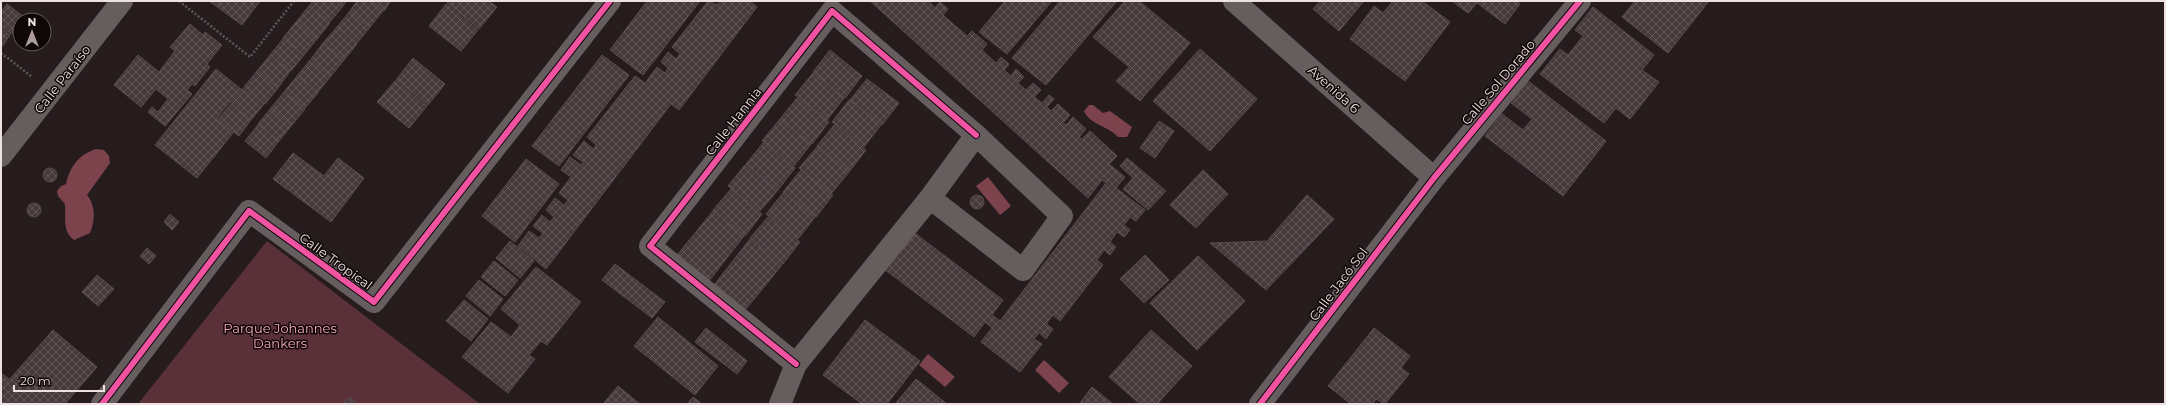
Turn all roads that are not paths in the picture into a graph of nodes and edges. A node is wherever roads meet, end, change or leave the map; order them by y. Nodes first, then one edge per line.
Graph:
1 (122, 1) edge
2 (610, 1) edge
3 (1234, 1) edge
4 (1580, 1) edge
5 (976, 135) junction
6 (1, 156) edge
7 (1434, 178) junction
8 (930, 198) junction
9 (796, 364) junction
10 (102, 404) edge
11 (780, 404) edge
12 (1260, 404) edge

1 - 6 street, Calle Paraíso
2 - 10 street, Calle Tropical
3 - 7 street, Avenida 6
4 - 7 street, Calle Sol Dorado
5 - 8 street
5 - 8 street, Calle Hannia
5 - 9 street, Calle Hannia
7 - 12 street, Calle Jacó Sol
8 - 9 street
9 - 11 street

